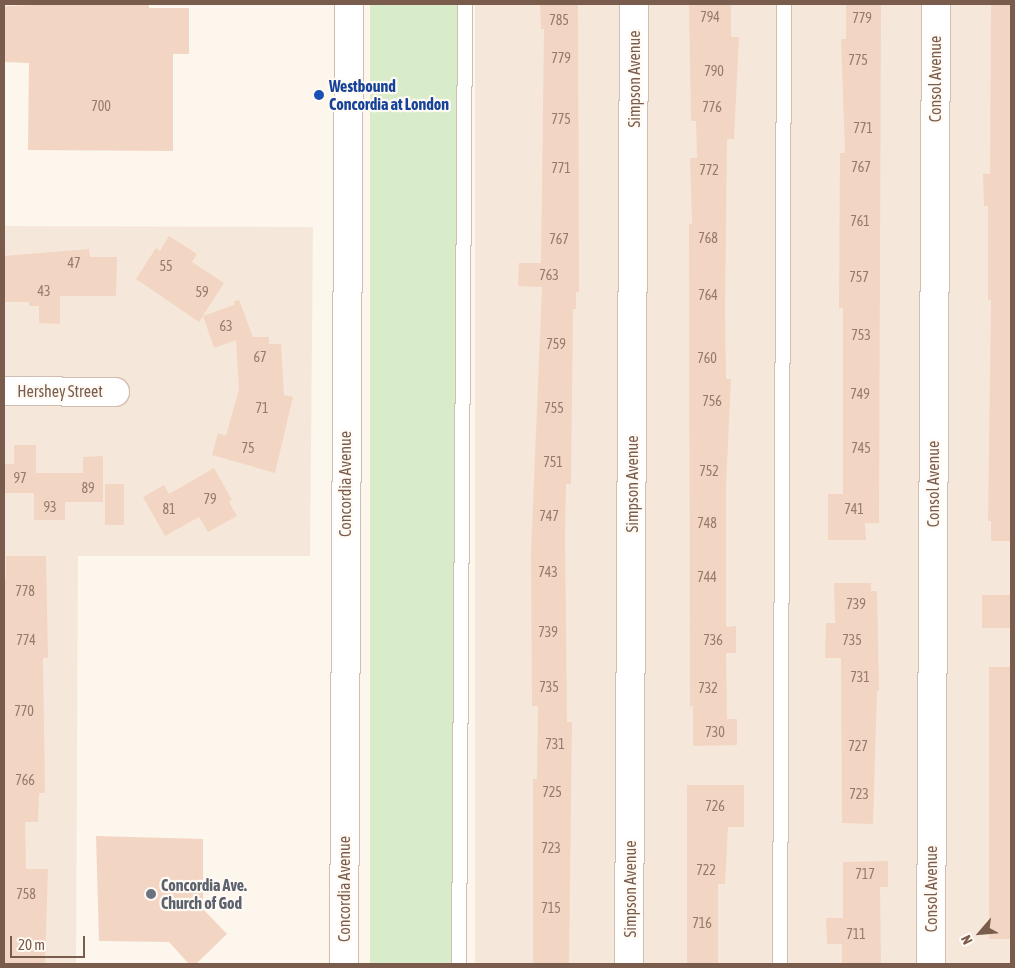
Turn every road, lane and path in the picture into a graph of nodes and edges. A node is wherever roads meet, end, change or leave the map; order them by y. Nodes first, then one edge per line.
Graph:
1 (349, 4) edge
2 (465, 4) edge
3 (634, 4) edge
4 (784, 4) edge
5 (936, 4) edge
6 (4, 391) edge
7 (115, 392) dead end
8 (344, 964) edge
9 (459, 964) edge
10 (629, 964) edge
11 (780, 964) edge
12 (931, 964) edge

1 - 8 street, Concordia Avenue
2 - 9 lane
3 - 10 street, Simpson Avenue
4 - 11 lane
5 - 12 street, Consol Avenue
6 - 7 street, Hershey Street

